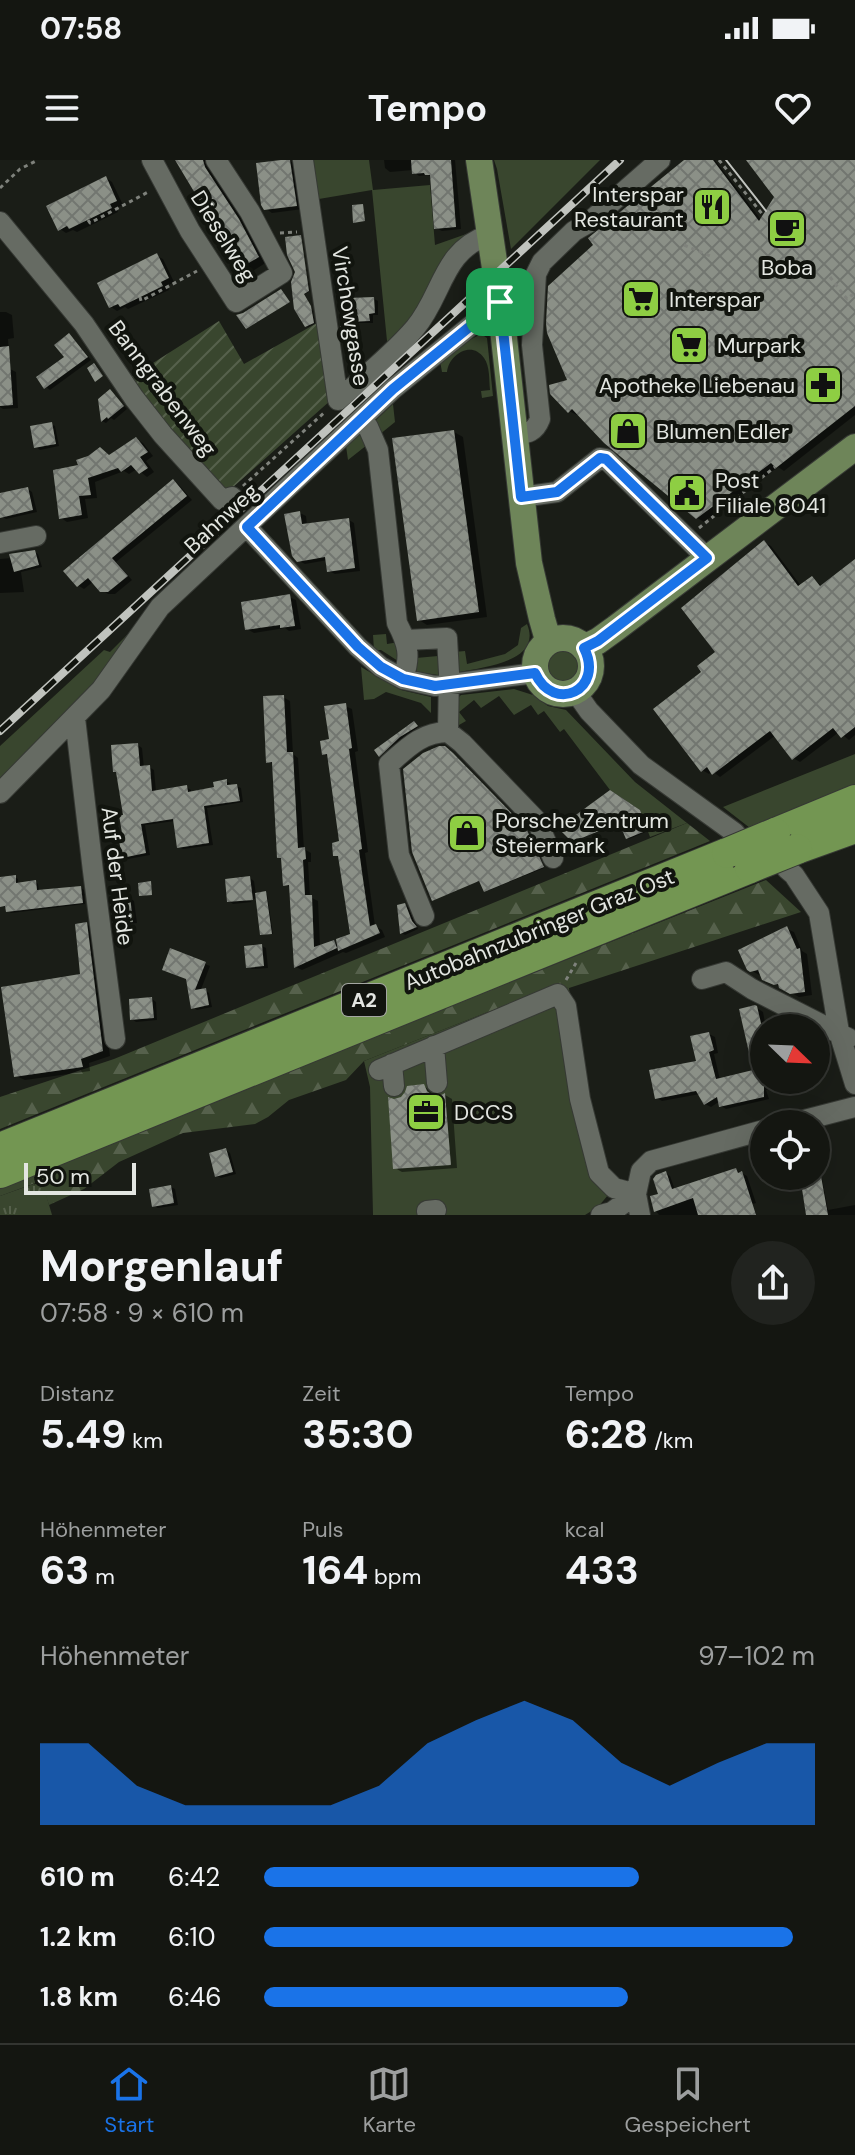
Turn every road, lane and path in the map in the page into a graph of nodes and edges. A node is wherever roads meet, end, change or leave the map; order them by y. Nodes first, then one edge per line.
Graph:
1 (38, 160) edge
2 (152, 160) edge
3 (216, 160) edge
4 (303, 160) edge
5 (479, 160) edge
6 (660, 160) edge
7 (719, 160) edge
8 (164, 183) junction
9 (0, 188) edge
10 (763, 215) dead end
11 (88, 220) dead end
12 (0, 222) edge
13 (313, 230) junction
14 (261, 235) junction
15 (489, 235) junction
16 (684, 245) dead end
17 (710, 256) dead end
18 (211, 264) junction
19 (830, 277) dead end
20 (140, 297) dead end
21 (855, 298) edge
22 (500, 302) junction
23 (730, 372) dead end
24 (713, 395) dead end
25 (338, 400) junction
26 (362, 419) junction
27 (523, 433) junction
28 (855, 447) edge
29 (775, 467) dead end
30 (232, 497) joint
31 (521, 497) junction
32 (701, 526) dead end
33 (247, 527) junction
34 (36, 536) dead end
35 (0, 543) edge
36 (707, 558) junction
37 (406, 640) junction
38 (552, 640) junction
39 (584, 648) junction
40 (535, 673) junction
41 (403, 679) junction
42 (449, 685) junction
43 (575, 691) junction
44 (75, 718) junction
45 (448, 732) junction
46 (0, 793) edge
47 (855, 800) edge
48 (855, 828) edge
49 (786, 851) junction
50 (737, 852) junction
51 (553, 858) dead end
52 (424, 916) dead end
53 (575, 964) dead end
54 (702, 979) dead end
55 (558, 994) junction
56 (847, 1037) edge
57 (115, 1039) dead end
58 (434, 1046) junction
59 (437, 1083) dead end
60 (855, 1084) edge
61 (394, 1086) dead end
62 (855, 1107) edge
63 (830, 1113) edge
64 (750, 1134) edge
65 (0, 1148) edge
66 (0, 1173) edge
67 (636, 1194) junction
68 (601, 1215) edge
69 (640, 1215) edge

1 - 9 path
2 - 8 street, Dieselweg
3 - 14 street, Dieselweg
4 - 13 street, Virchowgasse
5 - 15 main road
6 - 27 street
7 - 10 path
8 - 11 path
8 - 18 street, Dieselweg
12 - 30 street, Banngrabenweg
13 - 14 path
13 - 25 street, Virchowgasse
14 - 18 street, Dieselweg
15 - 22 main road
15 - 25 street, Virchowgasse
16 - 17 path
18 - 20 path
19 - 21 path
22 - 26 street, Bahnweg
22 - 27 main road
23 - 24 path
25 - 30 path
26 - 33 street, Bahnweg
26 - 37 street
27 - 31 main road
28 - 36 main road
29 - 32 path
31 - 36 street
31 - 38 main road
33 - 41 street
33 - 44 street, Bahnweg
34 - 35 street
36 - 39 main road
37 - 41 street
37 - 42 street
38 - 39 main road
38 - 40 main road
39 - 43 main road
40 - 42 street
40 - 43 main road
41 - 42 street
42 - 45 street
43 - 50 street
44 - 46 street, Bahnweg
44 - 57 street, Auf der Heide
45 - 51 street
45 - 52 street
47 - 49 highway, Autobahnzubringer Graz Ost / A2
48 - 49 highway, Autobahnzubringer Graz Ost / A2
49 - 50 highway, Autobahnzubringer Graz Ost / A2, bridge
49 - 56 street
50 - 65 highway, Autobahnzubringer Graz Ost / A2
50 - 66 highway, Autobahnzubringer Graz Ost / A2
53 - 55 path
54 - 56 street
55 - 58 street
55 - 67 street
56 - 60 street
58 - 59 street
58 - 61 street
62 - 63 street
64 - 67 street
67 - 68 street
67 - 69 street

